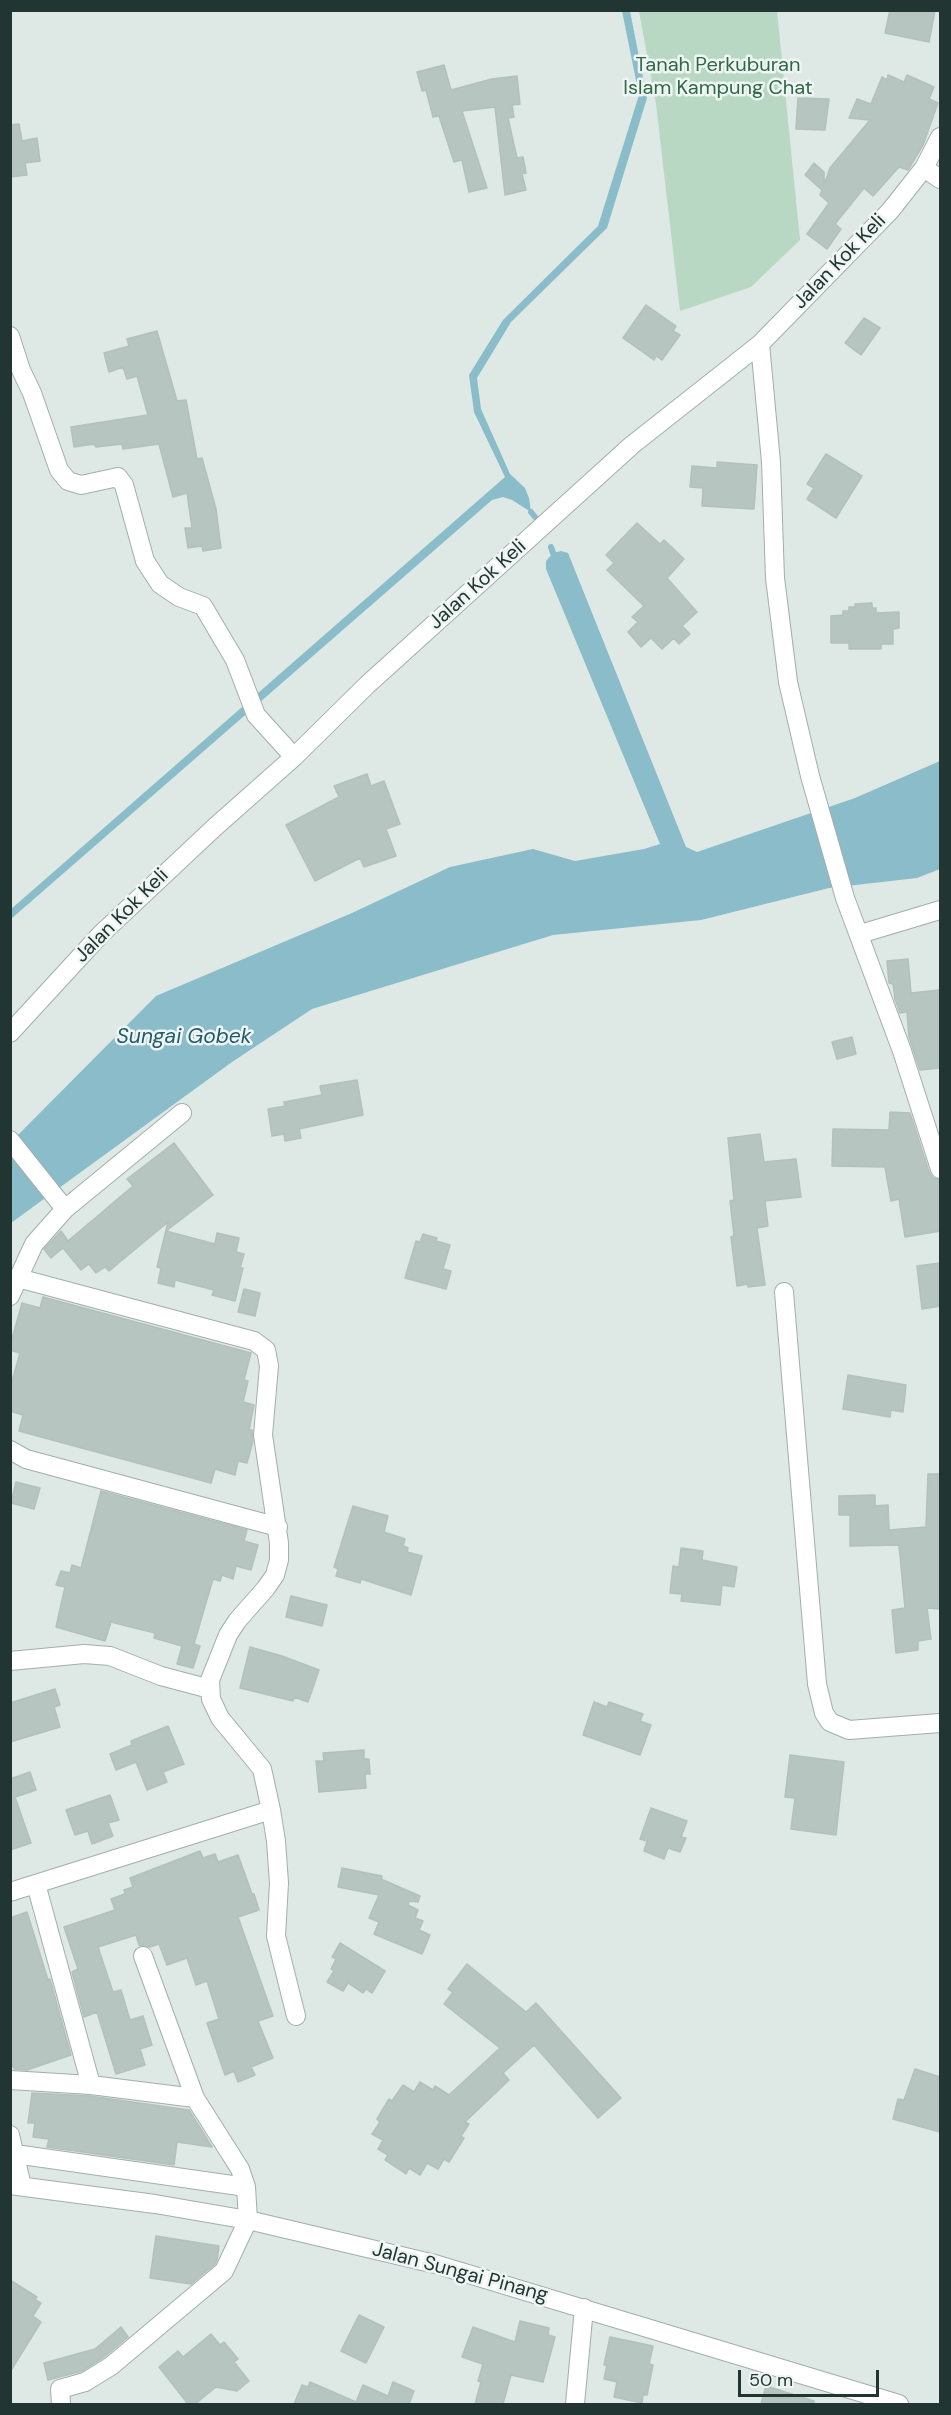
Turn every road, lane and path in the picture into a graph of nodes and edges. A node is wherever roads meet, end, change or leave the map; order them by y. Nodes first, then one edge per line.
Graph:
1 (940, 137) edge
2 (924, 168) junction
3 (940, 179) edge
4 (10, 336) edge
5 (760, 344) junction
6 (294, 757) junction
7 (940, 910) edge
8 (860, 934) junction
9 (10, 1033) edge
10 (183, 1113) dead end
11 (10, 1140) edge
12 (940, 1169) edge
13 (64, 1209) junction
14 (18, 1278) junction
15 (784, 1292) dead end
16 (10, 1296) edge
17 (10, 1450) edge
18 (278, 1527) junction
19 (10, 1661) edge
20 (210, 1689) junction
21 (940, 1723) edge
22 (271, 1810) junction
23 (36, 1884) junction
24 (10, 1892) edge
25 (143, 1956) dead end
26 (296, 2016) dead end
27 (10, 2080) edge
28 (91, 2085) junction
29 (195, 2098) junction
30 (10, 2135) edge
31 (15, 2154) junction
32 (16, 2185) edge
33 (246, 2187) junction
34 (248, 2220) junction
35 (584, 2308) junction
36 (61, 2404) edge
37 (575, 2404) edge
38 (899, 2404) edge

1 - 2 street, Jalan Kok Keli
2 - 3 street
2 - 5 street, Jalan Kok Keli
4 - 6 street
5 - 6 street, Jalan Kok Keli
5 - 8 street
6 - 9 street, Jalan Kok Keli
7 - 8 street
8 - 12 street
10 - 13 street
11 - 13 street
13 - 14 street
14 - 16 street
14 - 18 street
15 - 21 street
17 - 18 street
18 - 20 street
19 - 20 street
20 - 22 street
22 - 23 street
22 - 26 street
23 - 24 street
23 - 28 street
25 - 29 street
27 - 28 street
28 - 29 street
29 - 33 street
30 - 31 street
31 - 32 street
31 - 33 street
32 - 34 street, Jalan Sungai Pinang
33 - 34 street
34 - 35 street, Jalan Sungai Pinang
34 - 36 street
35 - 37 street
35 - 38 street, Jalan Sungai Pinang

